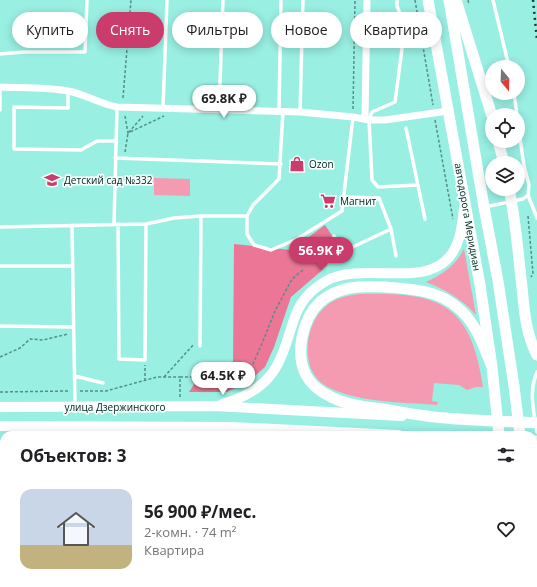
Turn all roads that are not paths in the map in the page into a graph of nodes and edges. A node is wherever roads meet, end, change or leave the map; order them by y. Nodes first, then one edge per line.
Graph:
1 (87, 0) edge
2 (167, 0) edge
3 (223, 0) edge
4 (281, 0) edge
5 (303, 0) edge
6 (367, 0) edge
7 (396, 0) edge
8 (428, 0) edge
9 (450, 0) edge
10 (456, 0) edge
11 (493, 0) edge
12 (0, 54) edge
13 (507, 60) edge
14 (0, 87) edge
15 (68, 91) junction
16 (120, 107) junction
17 (163, 108) junction
18 (490, 108) edge
19 (219, 109) junction
20 (0, 110) edge
21 (281, 111) junction
22 (448, 111) junction
23 (300, 112) junction
24 (353, 117) junction
25 (367, 120) junction
26 (406, 128) dead end
27 (116, 141) junction
28 (521, 148) edge
29 (115, 158) junction
30 (281, 164) junction
31 (418, 185) junction
32 (528, 195) junction
33 (510, 196) edge
34 (343, 197) junction
35 (465, 202) junction
36 (484, 207) junction
37 (201, 216) junction
38 (248, 216) junction
39 (537, 218) edge
40 (425, 219) dead end
41 (116, 224) junction
42 (146, 224) junction
43 (0, 227) edge
44 (72, 227) junction
45 (391, 229) junction
46 (334, 236) dead end
47 (396, 256) dead end
48 (0, 266) edge
49 (72, 266) junction
50 (0, 326) edge
51 (73, 327) junction
52 (200, 346) dead end
53 (537, 355) edge
54 (492, 367) junction
55 (537, 372) edge
56 (75, 376) junction
57 (103, 383) dead end
58 (214, 406) junction
59 (0, 407) edge
60 (75, 407) junction
61 (446, 418) junction
62 (537, 423) edge
63 (0, 426) edge
64 (231, 427) junction
65 (238, 431) edge
66 (315, 431) edge
67 (499, 431) edge
68 (520, 431) edge
69 (537, 431) edge

1 - 12 lane
2 - 17 lane
3 - 19 lane
4 - 21 lane
5 - 23 lane
6 - 25 street
7 - 25 lane
8 - 22 main road, автодорога Меридиан
9 - 36 main road, автодорога Меридиан
10 - 18 main road
11 - 13 lane
14 - 15 street
14 - 20 lane
15 - 16 street
15 - 27 lane
16 - 17 street
16 - 27 lane
17 - 19 street
19 - 21 street
21 - 23 street
21 - 30 lane
22 - 25 street
22 - 35 main road, автодорога Меридиан
23 - 24 street
24 - 25 street
24 - 34 lane
25 - 31 lane
26 - 31 lane
27 - 29 lane
28 - 32 lane
29 - 30 lane
29 - 41 lane
30 - 38 lane
31 - 40 lane
32 - 36 lane
32 - 39 lane
33 - 53 main road
34 - 38 lane
34 - 45 lane
35 - 54 main road, автодорога Меридиан
35 - 58 main road
36 - 68 main road, автодорога Меридиан
37 - 38 lane
37 - 42 lane
37 - 52 lane
41 - 42 lane
41 - 42 lane
41 - 44 lane
43 - 44 lane
44 - 49 lane
45 - 46 lane
45 - 47 lane
48 - 49 lane
49 - 51 lane
50 - 51 lane
51 - 56 lane
54 - 61 main road
54 - 67 main road, автодорога Меридиан
55 - 69 lane
56 - 57 lane
56 - 60 lane
58 - 60 main road, улица Дзержинского
58 - 61 main road, улица Дзержинского
59 - 60 main road, улица Дзержинского
61 - 62 main road
63 - 64 main road, улица Дзержинского
64 - 65 main road
64 - 66 main road, улица Дзержинского

